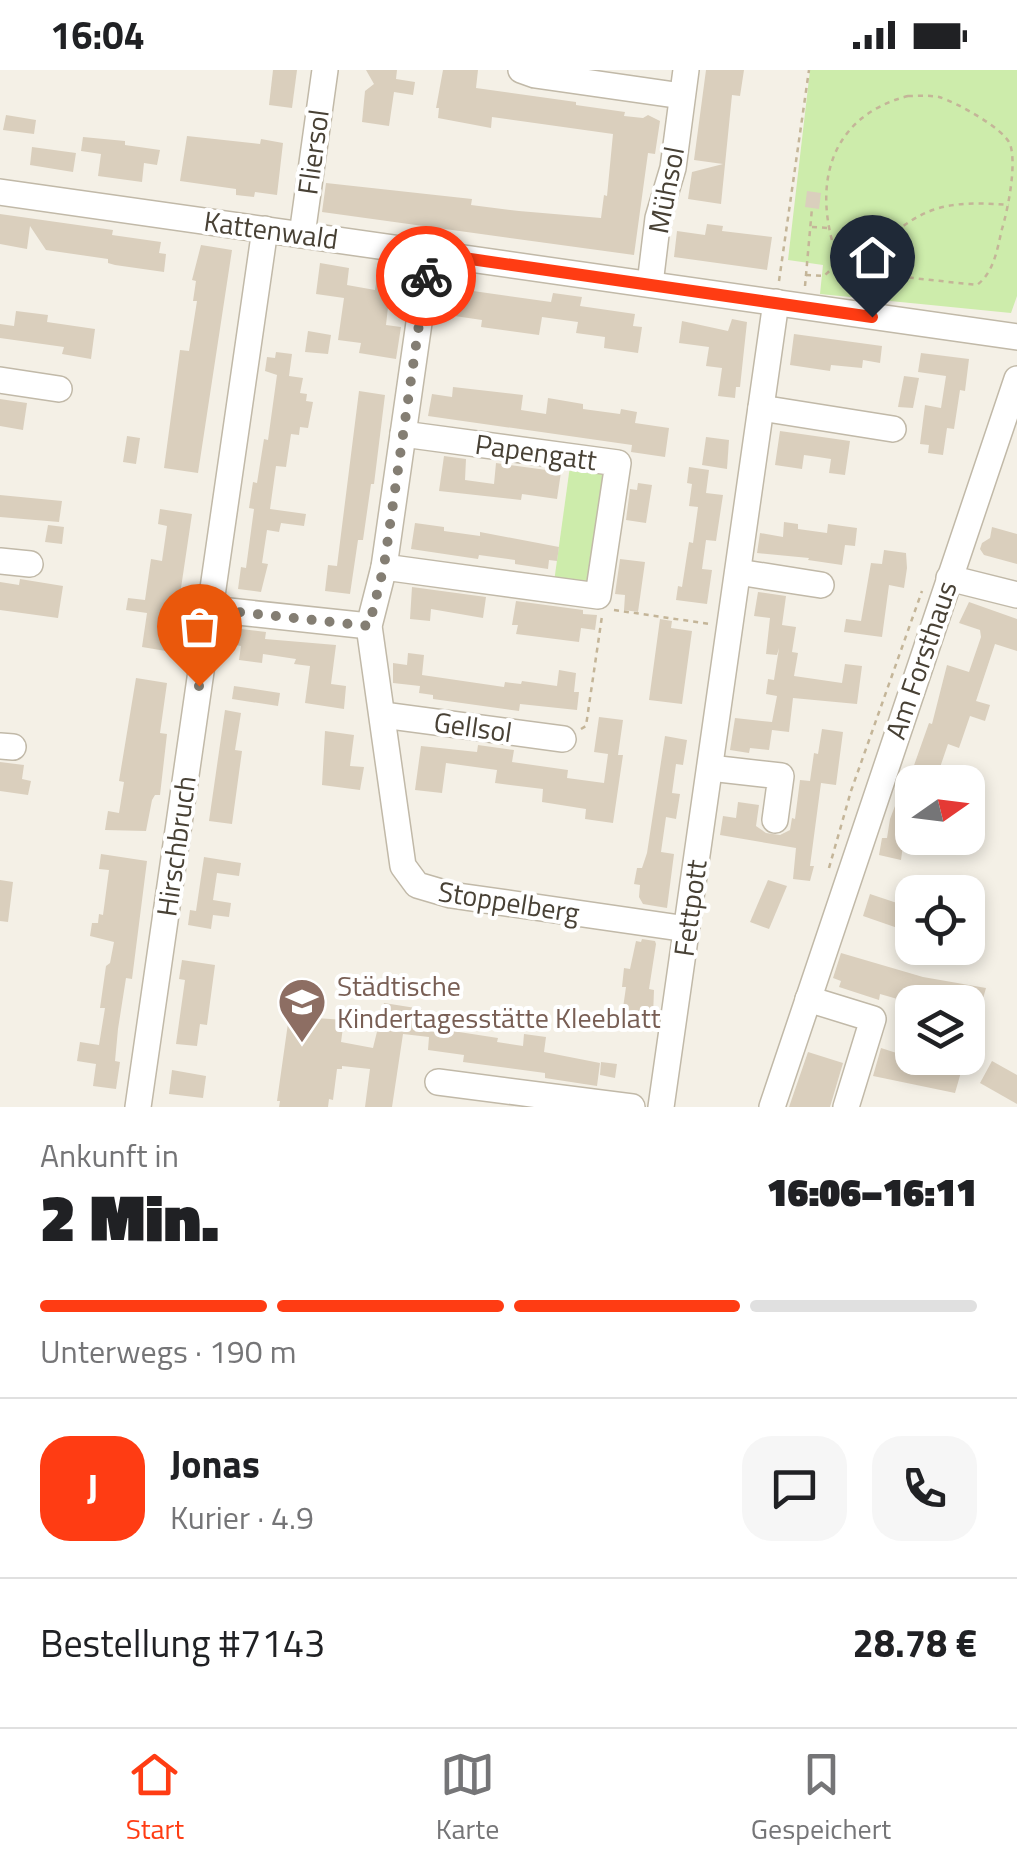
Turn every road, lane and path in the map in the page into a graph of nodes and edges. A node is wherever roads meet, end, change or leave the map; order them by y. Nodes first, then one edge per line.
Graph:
1 (325, 70) edge
2 (521, 70) edge
3 (686, 70) edge
4 (809, 70) edge
5 (682, 96) junction
6 (0, 192) edge
7 (1009, 205) junction
8 (812, 208) dead end
9 (812, 227) junction
10 (830, 228) junction
11 (265, 230) junction
12 (302, 235) junction
13 (429, 253) junction
14 (808, 262) dead end
15 (839, 262) junction
16 (857, 266) junction
17 (806, 275) dead end
18 (650, 284) junction
19 (776, 302) junction
20 (1017, 337) edge
21 (0, 380) edge
22 (1017, 380) edge
23 (58, 389) dead end
24 (761, 408) junction
25 (893, 429) dead end
26 (404, 434) junction
27 (0, 560) edge
28 (30, 564) dead end
29 (384, 566) junction
30 (738, 572) junction
31 (949, 578) junction
32 (821, 585) dead end
33 (923, 588) dead end
34 (1017, 594) edge
35 (598, 596) junction
36 (210, 609) junction
37 (369, 626) junction
38 (731, 628) junction
39 (383, 715) junction
40 (563, 739) joint
41 (710, 768) junction
42 (776, 820) dead end
43 (827, 876) dead end
44 (687, 929) junction
45 (808, 998) junction
46 (438, 1082) dead end
47 (138, 1107) edge
48 (632, 1107) edge
49 (662, 1107) edge
50 (772, 1107) edge
51 (846, 1107) edge

1 - 12 street, Fliersol
2 - 5 street
3 - 5 street, Mühsol
4 - 19 path
5 - 18 street, Mühsol
6 - 11 street, Kattenwald
7 - 10 path
7 - 16 path
7 - 16 path
8 - 9 path
9 - 10 path
9 - 14 path
10 - 15 path
11 - 12 street, Kattenwald
11 - 36 street, Hirschbruch
12 - 13 street, Kattenwald
13 - 18 street, Kattenwald
13 - 26 street, Stoppelberg
15 - 16 path
15 - 17 path
18 - 19 street, Kattenwald
19 - 20 street, Kattenwald
19 - 24 street, Fettpott
21 - 23 street
22 - 31 street, Am Forsthaus
24 - 25 street
24 - 30 street, Fettpott
26 - 29 street, Stoppelberg
26 - 35 street, Papengatt
27 - 28 street
29 - 35 street
29 - 37 street, Stoppelberg
30 - 32 street
30 - 38 street, Fettpott
31 - 34 street
31 - 45 street, Am Forsthaus
33 - 43 path
35 - 38 path
35 - 40 path
36 - 37 street
36 - 47 street, Hirschbruch
37 - 39 street, Stoppelberg
38 - 41 street, Fettpott
39 - 40 street, Gellsol
39 - 44 street, Stoppelberg
41 - 42 street
41 - 44 street, Fettpott
44 - 49 street, Fettpott
45 - 50 street, Am Forsthaus
45 - 51 street
46 - 48 street

